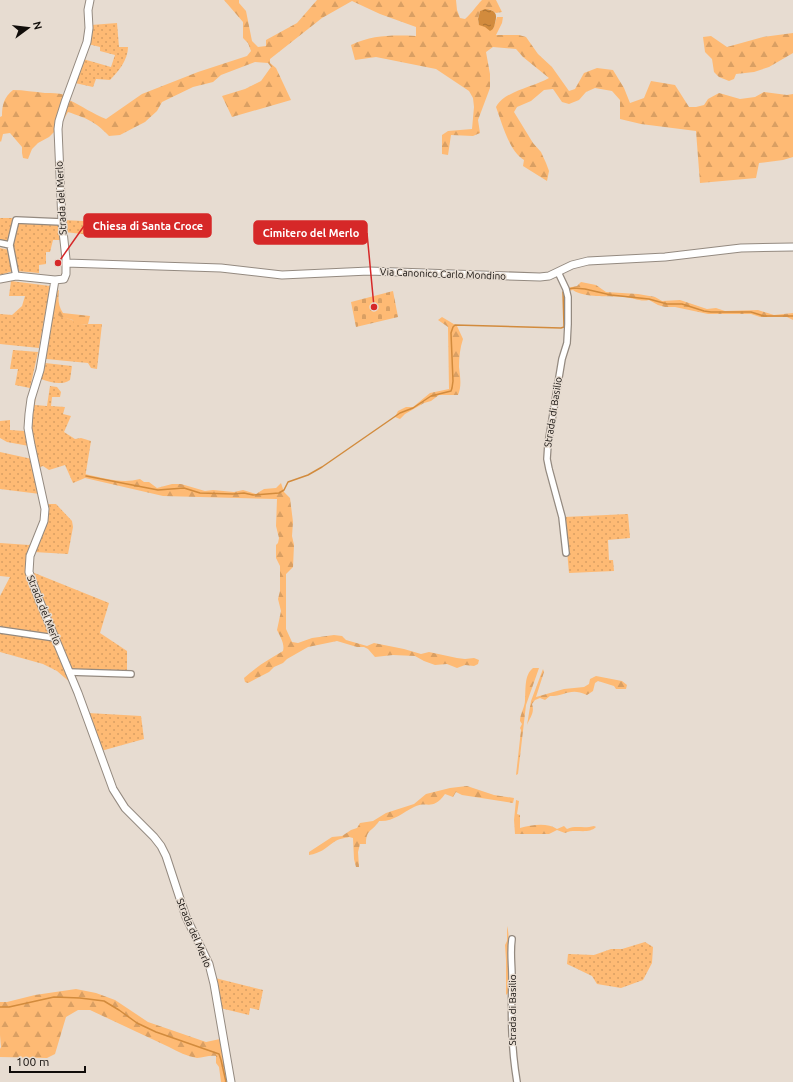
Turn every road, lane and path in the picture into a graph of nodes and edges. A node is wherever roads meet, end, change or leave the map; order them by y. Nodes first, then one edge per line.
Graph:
1 (90, 0) edge
2 (62, 222) junction
3 (0, 243) edge
4 (10, 245) junction
5 (793, 247) edge
6 (66, 264) junction
7 (558, 272) junction
8 (16, 276) junction
9 (0, 279) edge
10 (55, 280) junction
11 (566, 553) dead end
12 (0, 630) edge
13 (55, 638) junction
14 (69, 672) junction
15 (131, 674) dead end
16 (512, 939) dead end
17 (231, 1082) edge
18 (517, 1082) edge

1 - 2 street, Strada del Merlo
2 - 4 street
2 - 6 street, Strada del Merlo
3 - 4 street
4 - 8 street
5 - 7 street, Via Canonico Carlo Mondino
6 - 7 street, Via Canonico Carlo Mondino
6 - 10 street, Strada del Merlo
7 - 11 street, Strada di Basilio
8 - 9 street
8 - 10 street
10 - 13 street, Strada del Merlo
12 - 13 street
13 - 14 street, Strada del Merlo
14 - 15 street
14 - 17 street, Strada del Merlo
16 - 18 street, Strada di Basilio

